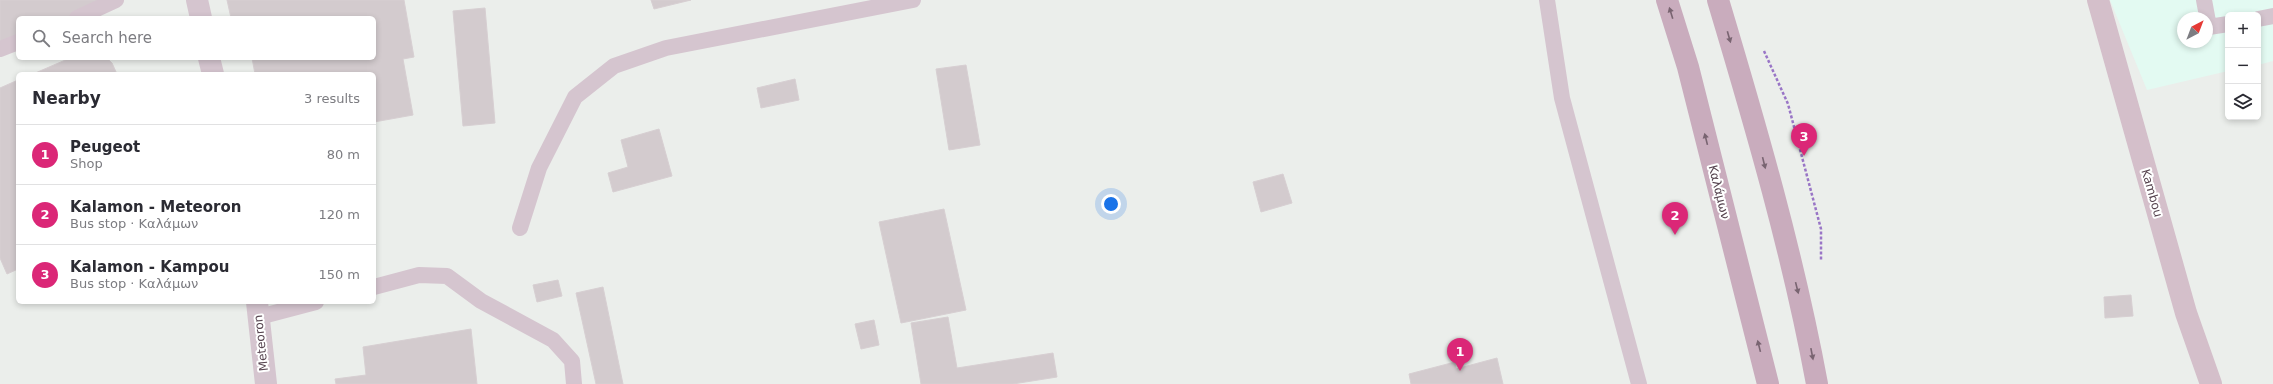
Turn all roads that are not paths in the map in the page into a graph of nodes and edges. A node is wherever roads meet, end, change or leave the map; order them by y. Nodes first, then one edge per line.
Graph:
1 (116, 0) edge
2 (197, 0) edge
3 (913, 0) edge
4 (1547, 0) edge
5 (1667, 0) edge
6 (1718, 0) edge
7 (2098, 0) edge
8 (2204, 0) edge
9 (81, 16) edge
10 (201, 16) edge
11 (2273, 16) edge
12 (2261, 18) edge
13 (2225, 24) edge
14 (16, 43) edge
15 (0, 49) edge
16 (210, 60) edge
17 (212, 72) edge
18 (520, 228) dead end
19 (376, 286) edge
20 (299, 304) edge
21 (258, 309) edge
22 (266, 384) edge
23 (574, 384) edge
24 (1640, 384) edge
25 (1768, 384) edge
26 (1817, 384) edge
27 (2210, 384) edge

1 - 9 lane
2 - 10 street
3 - 18 lane
4 - 24 lane
25 -> 5 main road, Καλάμων
6 -> 26 main road
7 - 27 street, Kambou
8 - 13 lane
11 - 12 lane
14 - 15 lane
16 - 17 street
19 - 23 lane
20 - 21 lane
21 - 22 street, Meteoron

